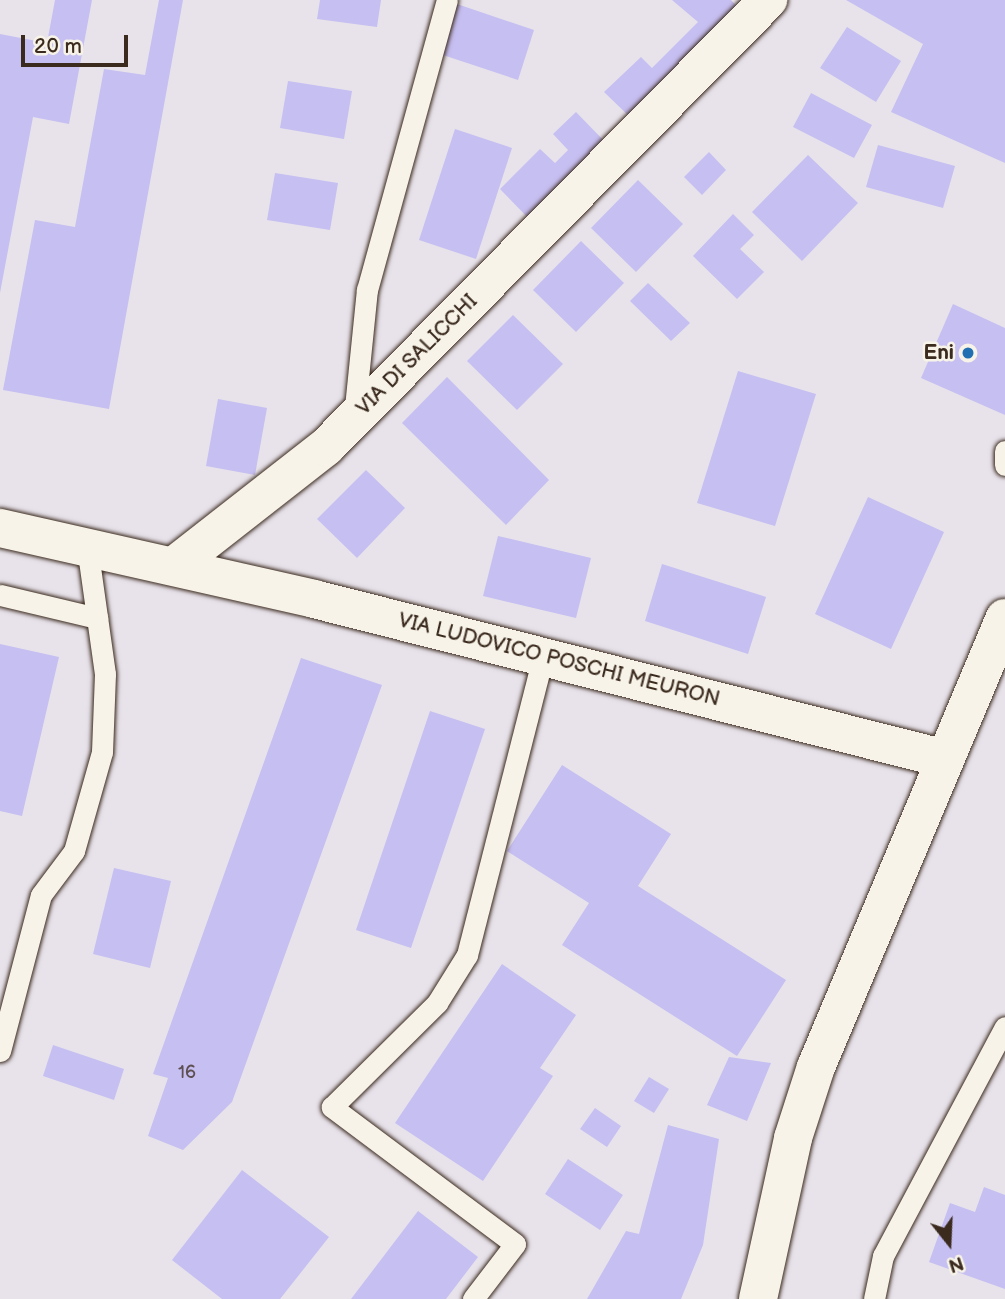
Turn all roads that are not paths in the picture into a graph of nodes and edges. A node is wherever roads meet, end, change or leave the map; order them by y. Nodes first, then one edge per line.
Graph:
1 (447, 0) edge
2 (768, 0) edge
3 (354, 419) junction
4 (1005, 452) edge
5 (1005, 465) edge
6 (0, 527) edge
7 (87, 546) junction
8 (175, 565) junction
9 (0, 596) edge
10 (97, 618) junction
11 (1005, 618) edge
12 (543, 656) junction
13 (942, 758) junction
14 (1005, 1027) edge
15 (0, 1051) edge
16 (473, 1299) edge
17 (758, 1299) edge
18 (874, 1299) edge

1 - 3 lane
2 - 3 street, VIA DI SALICCHI
3 - 8 street, VIA DI SALICCHI
4 - 5 lane
6 - 7 street
7 - 8 street
7 - 10 lane
8 - 12 street, VIA LUDOVICO POSCHI MEURON
9 - 10 lane
10 - 15 lane
11 - 13 street
12 - 13 street, VIA LUDOVICO POSCHI MEURON
12 - 16 lane
13 - 17 street
14 - 18 lane

